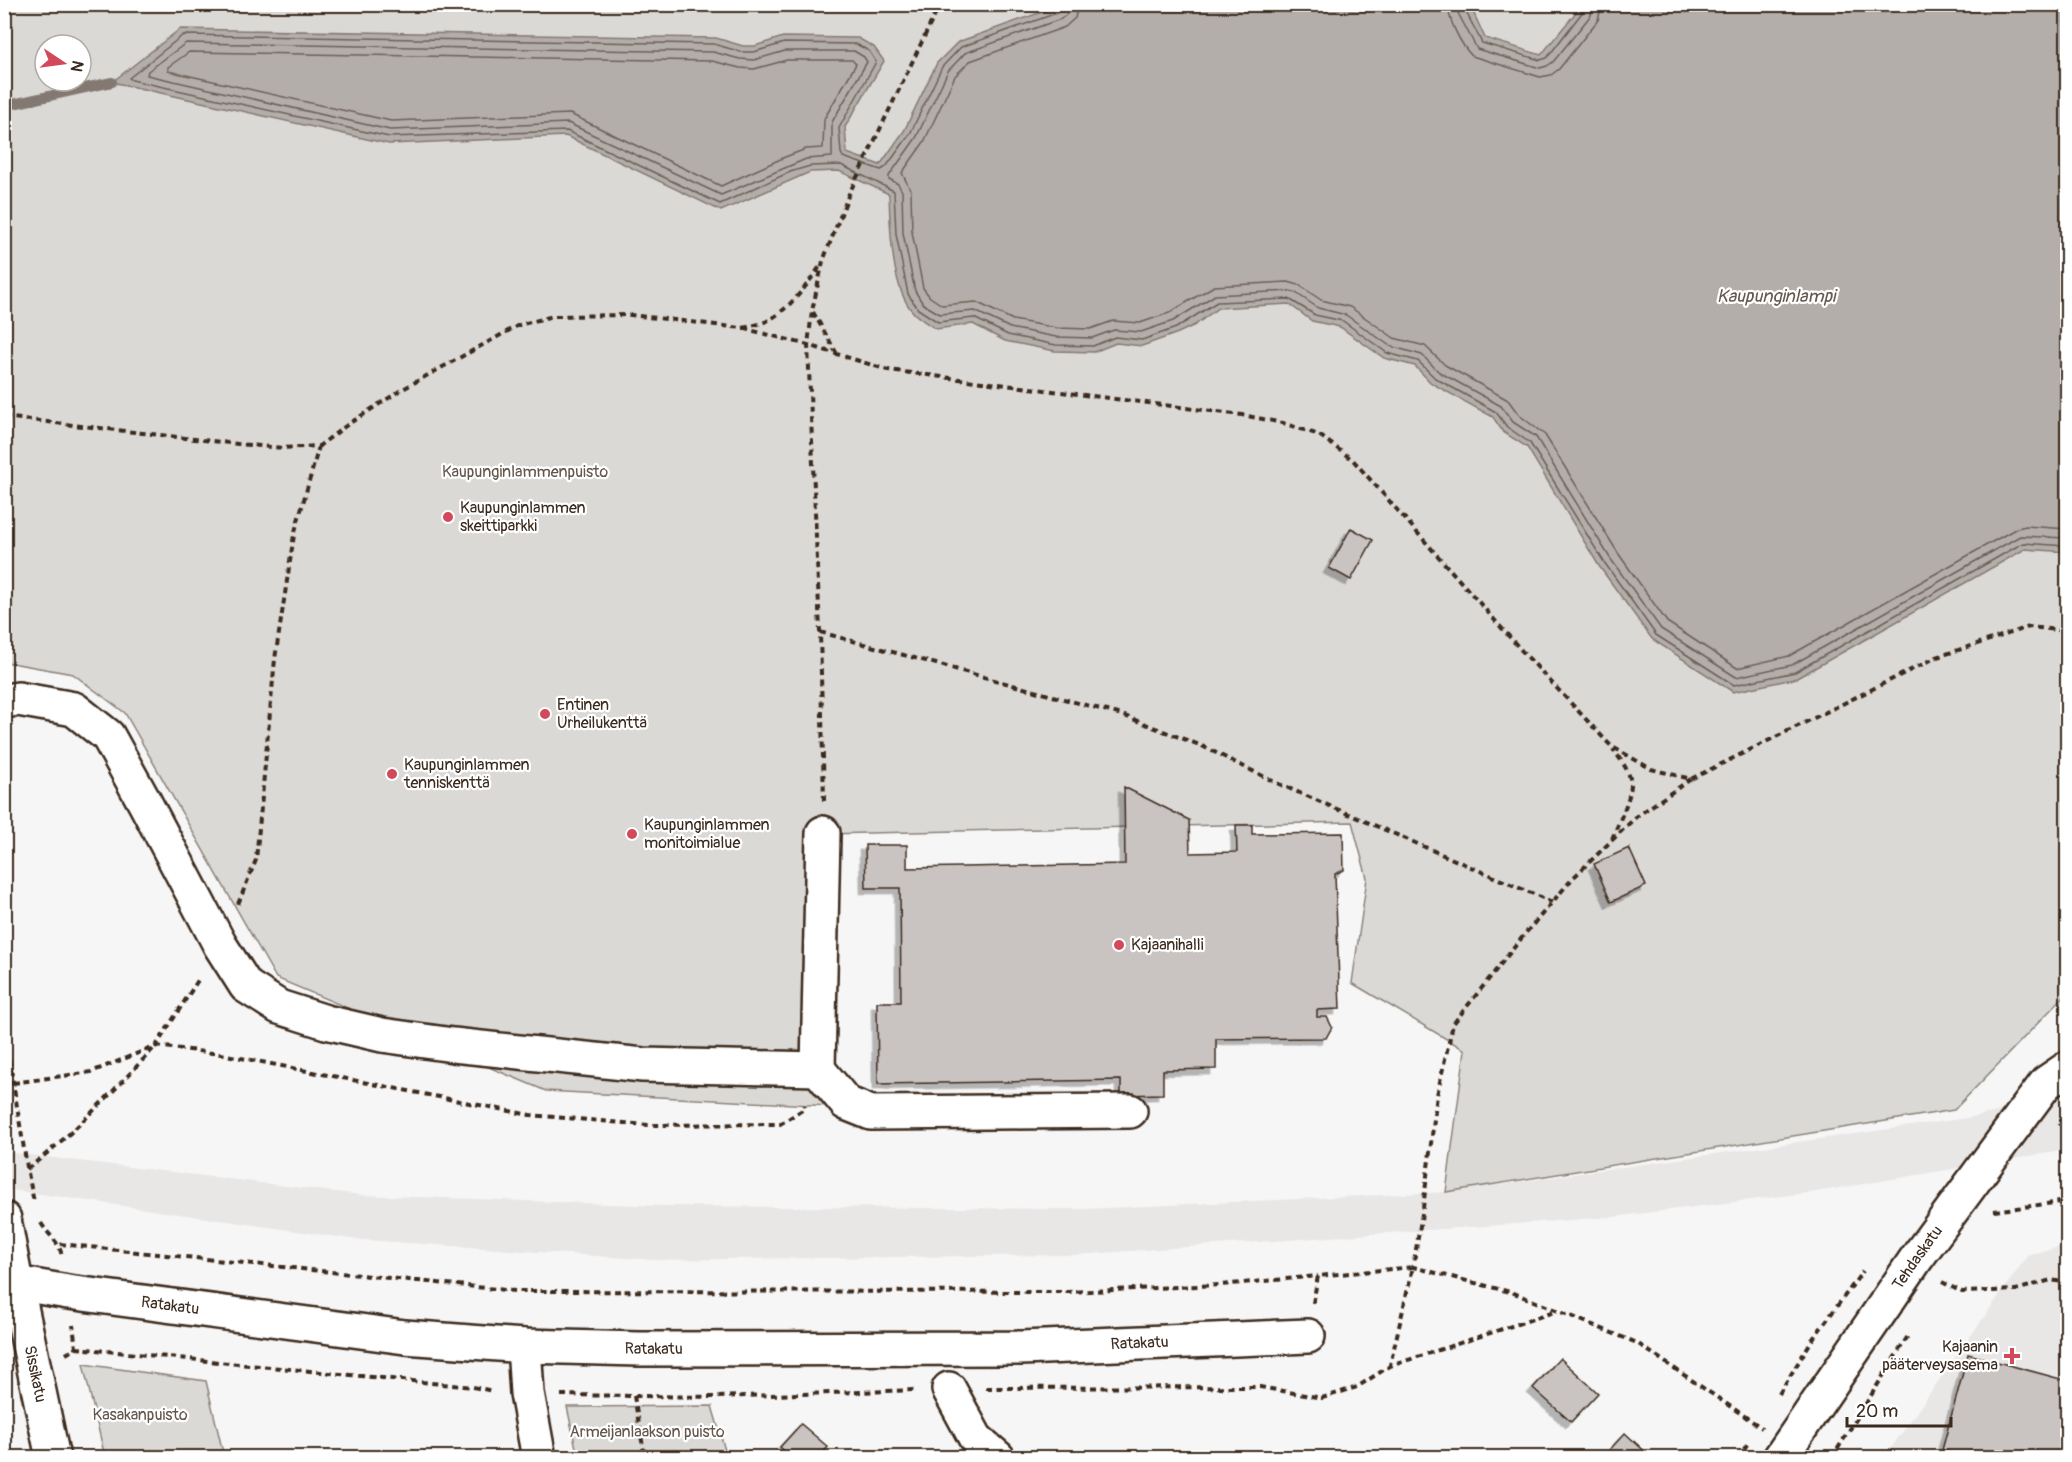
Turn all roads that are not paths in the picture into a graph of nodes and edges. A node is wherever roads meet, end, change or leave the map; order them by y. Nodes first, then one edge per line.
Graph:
1 (4, 701) edge
2 (823, 833) road end
3 (2067, 1068) edge
4 (818, 1069) junction
5 (1130, 1112) dead end
6 (4, 1219) edge
7 (10, 1282) edge
8 (1308, 1336) road end
9 (524, 1346) junction
10 (949, 1389) dead end
11 (1784, 1451) edge
12 (53, 1458) edge
13 (539, 1458) edge
14 (998, 1458) edge

1 - 4 street
2 - 4 street
3 - 11 street, Tehdaskatu
4 - 5 street
6 - 7 street, Sissikatu
7 - 9 street, Ratakatu
7 - 12 street, Sissikatu
8 - 9 street, Ratakatu
9 - 13 street
10 - 14 street

